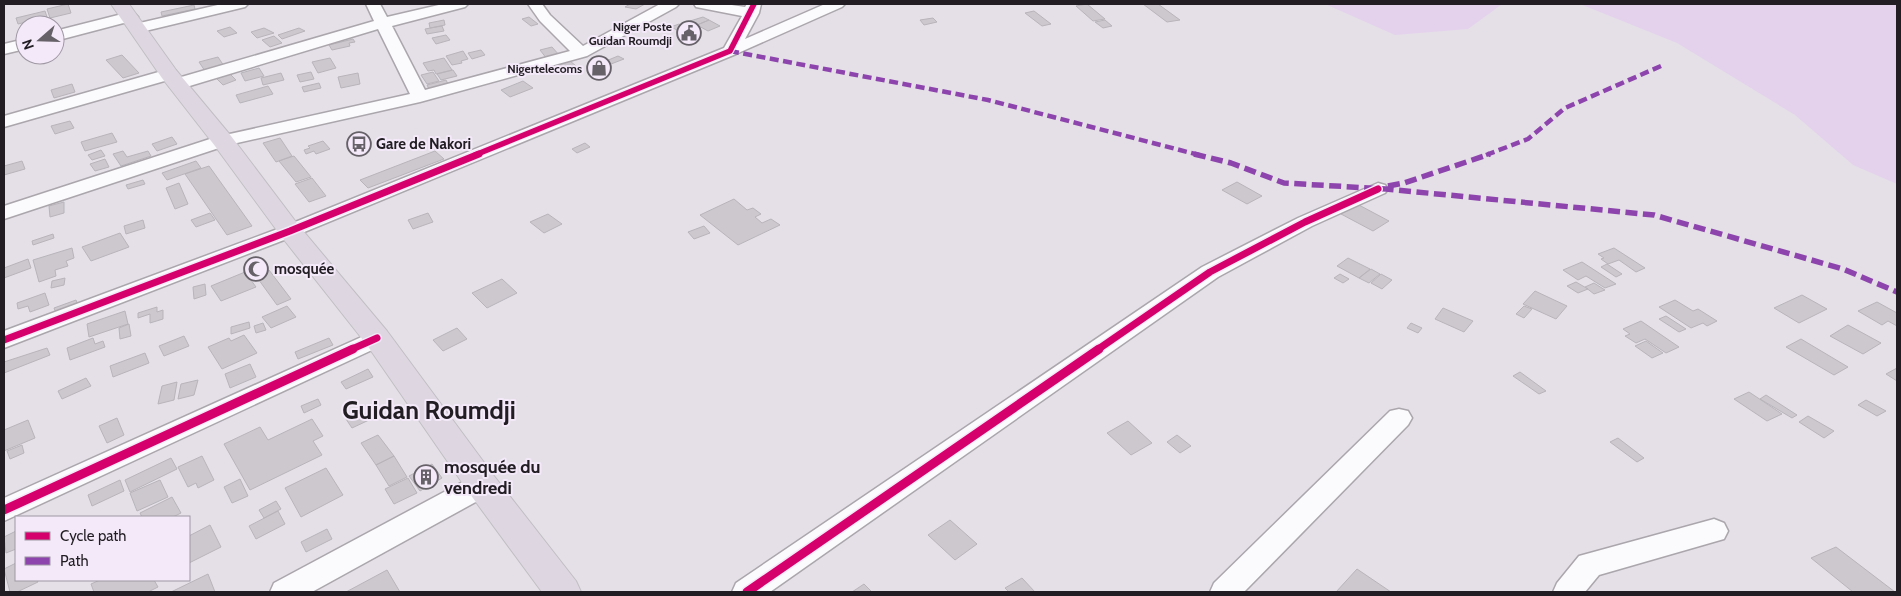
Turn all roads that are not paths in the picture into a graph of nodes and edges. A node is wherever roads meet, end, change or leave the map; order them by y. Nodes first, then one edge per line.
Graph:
1 (240, 4) edge
2 (373, 4) edge
3 (460, 4) edge
4 (535, 4) edge
5 (671, 4) edge
6 (701, 4) edge
7 (837, 4) edge
8 (752, 9) edge
9 (129, 16) edge
10 (383, 23) junction
11 (65, 33) edge
12 (730, 51) junction
13 (581, 53) junction
14 (173, 79) junction
15 (420, 97) junction
16 (4, 122) edge
17 (224, 141) junction
18 (1378, 189) dead end
19 (4, 212) edge
20 (290, 231) junction
21 (377, 338) junction
22 (4, 340) edge
23 (1399, 418) dead end
24 (482, 485) junction
25 (4, 510) edge
26 (1714, 531) dead end
27 (285, 592) edge
28 (563, 592) edge
29 (747, 592) edge
30 (1226, 592) edge
31 (1568, 592) edge

1 - 9 street
2 - 10 street
3 - 10 street
4 - 13 street
5 - 13 street
6 - 8 street
7 - 12 street
8 - 12 street
9 - 11 street
9 - 14 highway
10 - 14 street
10 - 15 street
12 - 20 street
13 - 15 street
14 - 16 street
14 - 17 highway
15 - 17 street
17 - 19 street
17 - 20 highway
18 - 29 street
20 - 21 highway
20 - 22 street
21 - 24 highway
21 - 25 street
23 - 30 street
24 - 27 street
24 - 28 highway
26 - 31 street

